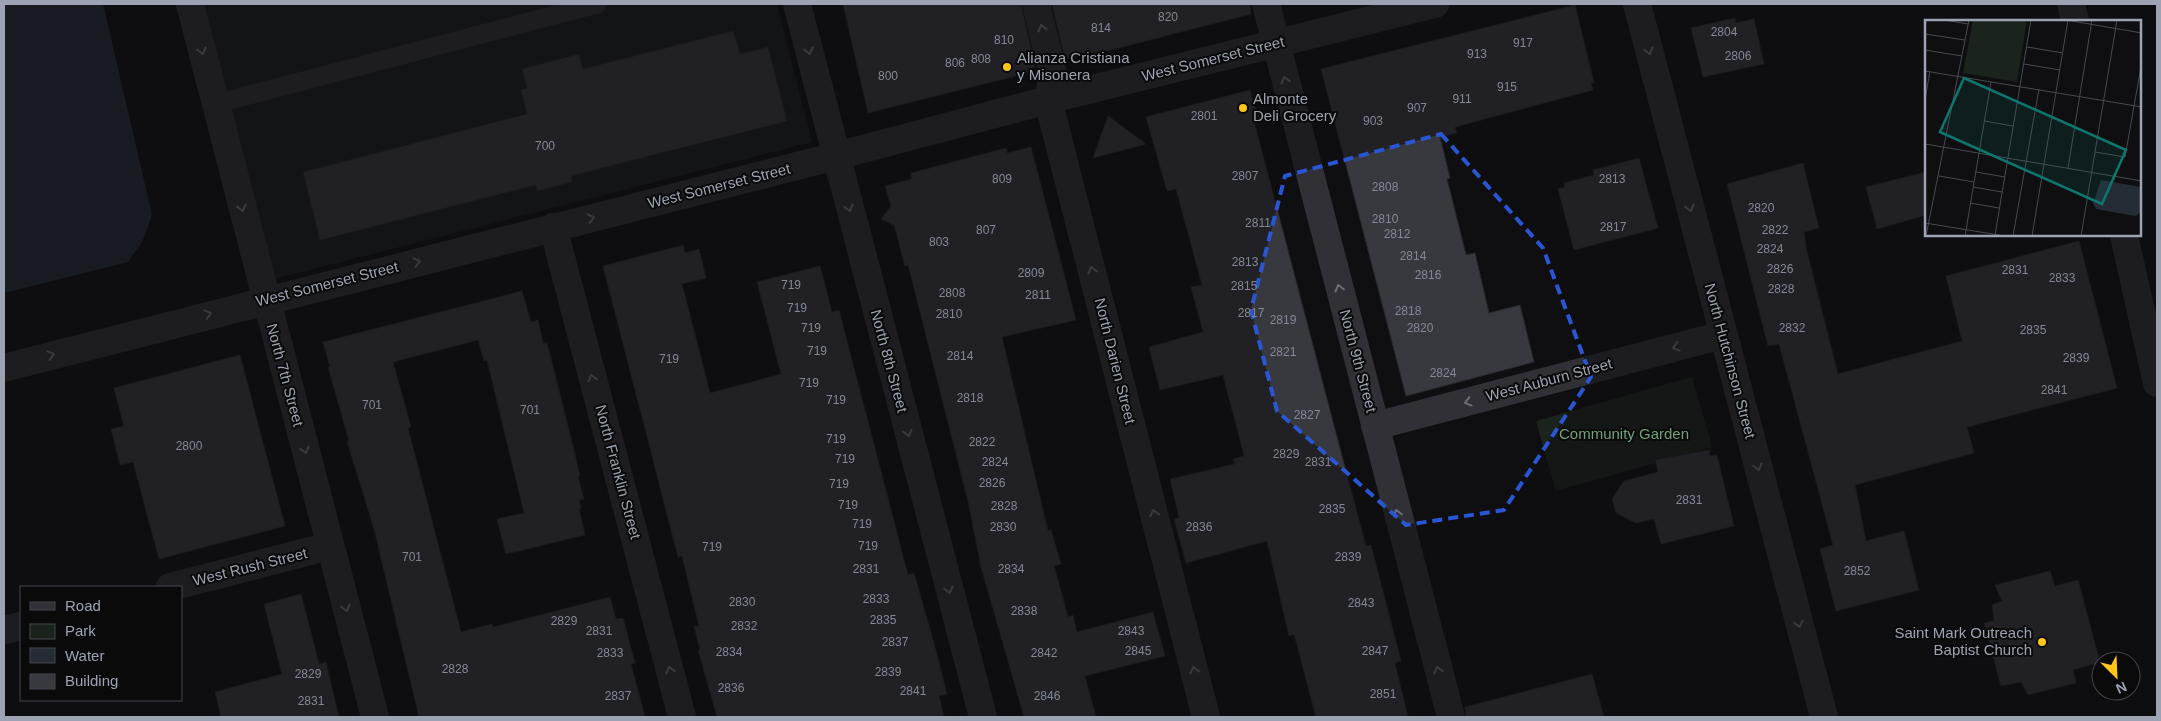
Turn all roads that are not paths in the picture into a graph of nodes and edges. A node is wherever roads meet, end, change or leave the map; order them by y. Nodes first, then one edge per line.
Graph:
1 (190, 4) edge
2 (597, 4) edge
3 (797, 4) edge
4 (1036, 4) edge
5 (1266, 4) edge
6 (1435, 4) edge
7 (1637, 4) edge
8 (2071, 4) edge
9 (2075, 20) edge
10 (1276, 43) junction
11 (1048, 100) junction
12 (215, 104) junction
13 (836, 156) junction
14 (553, 228) junction
15 (2124, 236) edge
16 (265, 300) junction
17 (1723, 335) junction
18 (4, 368) edge
19 (2157, 383) edge
20 (1375, 426) junction
21 (330, 546) junction
22 (174, 586) edge
23 (20, 626) edge
24 (4, 630) edge
25 (375, 717) edge
26 (682, 717) edge
27 (983, 717) edge
28 (1206, 717) edge
29 (1451, 717) edge
30 (1824, 717) edge

1 -> 12 street, North 7th Street
2 - 12 lane
3 -> 13 street, North 8th Street
11 -> 4 street, North Darien Street
5 - 10 street, North 9th Street
6 - 10 street, West Somerset Street
7 -> 17 street, North Hutchinson Street
8 - 9 street
10 - 11 street, West Somerset Street
20 -> 10 street, North 9th Street
11 - 13 street, West Somerset Street
28 -> 11 street, North Darien Street
12 -> 16 street, North 7th Street
14 -> 13 street, West Somerset Street
13 -> 27 street, North 8th Street
16 -> 14 street, West Somerset Street
26 -> 14 street, North Franklin Street
15 - 19 street
18 -> 16 street, West Somerset Street
16 -> 21 street, North 7th Street
17 -> 20 street, West Auburn Street
17 -> 30 street, North Hutchinson Street
29 -> 20 street, North 9th Street
21 - 22 street, West Rush Street
21 -> 25 street, North 7th Street
23 - 24 street

